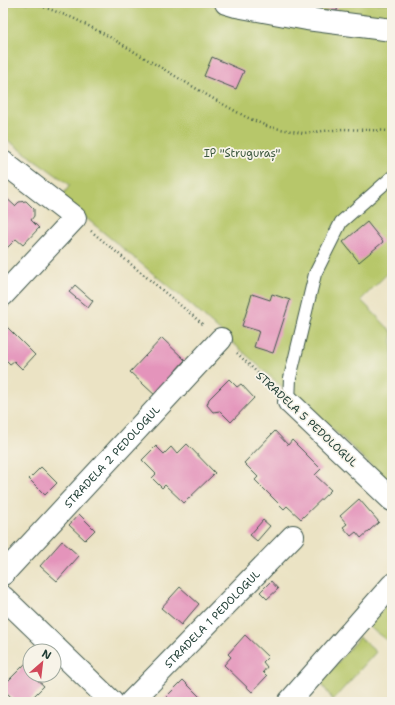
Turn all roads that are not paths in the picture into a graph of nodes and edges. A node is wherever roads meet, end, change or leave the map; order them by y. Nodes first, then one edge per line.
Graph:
1 (226, 3) edge
2 (392, 30) edge
3 (3, 162) edge
4 (392, 177) edge
5 (3, 296) edge
6 (221, 339) road end
7 (289, 402) joint
8 (392, 500) edge
9 (293, 536) dead end
10 (3, 574) edge
11 (392, 585) edge
12 (3, 597) edge
13 (112, 702) edge
14 (132, 702) edge
15 (290, 702) edge

1 - 2 street
3 - 5 street
4 - 7 lane
6 - 10 street, STRADELA 2 PEDOLOGUL
7 - 8 street, STRADELA 5 PEDOLOGUL
9 - 14 street, STRADELA 1 PEDOLOGUL
11 - 15 street
12 - 13 street

